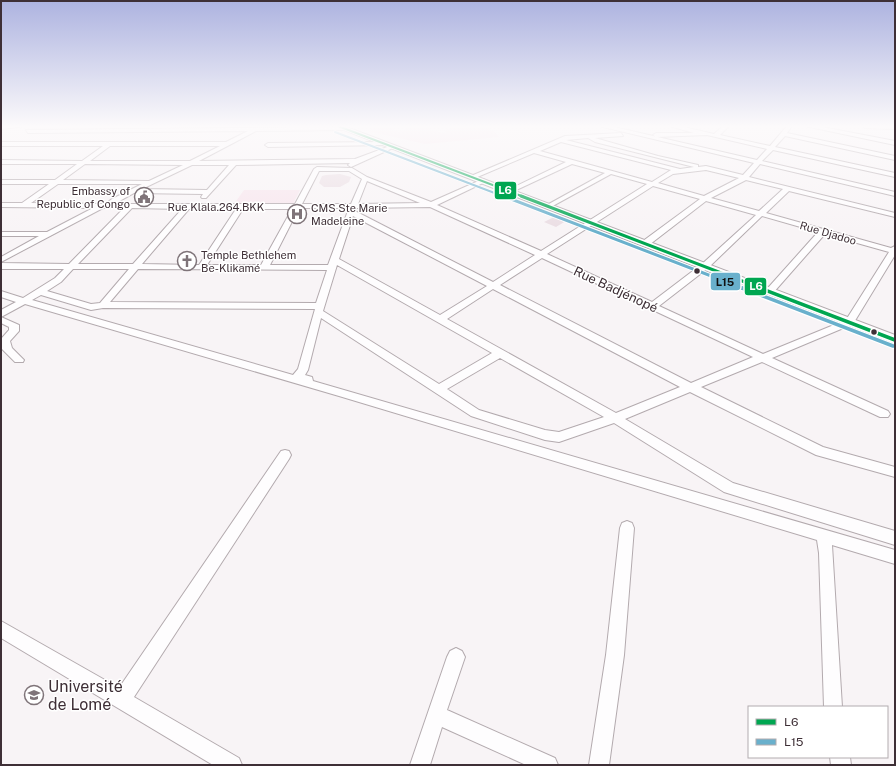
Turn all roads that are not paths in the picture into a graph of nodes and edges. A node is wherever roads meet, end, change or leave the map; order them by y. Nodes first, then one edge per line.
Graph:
1 (1, 162) edge
2 (84, 162) junction
3 (193, 162) junction
4 (297, 162) edge
5 (354, 162) edge
6 (433, 162) edge
7 (509, 162) edge
8 (573, 162) joint
9 (661, 162) edge
10 (758, 162) joint
11 (812, 162) edge
12 (234, 163) junction
13 (254, 163) joint
14 (672, 164) junction
15 (346, 168) junction
16 (706, 168) junction
17 (678, 170) junction
18 (611, 172) junction
19 (843, 173) junction
20 (895, 175) edge
21 (473, 177) junction
22 (365, 178) junction
23 (744, 178) junction
24 (484, 181) junction
25 (1, 182) edge
26 (150, 182) junction
27 (55, 183) junction
28 (651, 183) junction
29 (787, 189) junction
30 (132, 191) junction
31 (510, 191) junction
32 (209, 192) junction
33 (895, 194) edge
34 (863, 197) junction
35 (706, 198) junction
36 (1, 205) edge
37 (24, 205) junction
38 (431, 205) junction
39 (104, 206) junction
40 (130, 206) junction
41 (192, 206) junction
42 (299, 206) junction
43 (549, 206) junction
44 (241, 207) junction
45 (352, 209) junction
46 (761, 214) junction
47 (895, 215) edge
48 (592, 223) junction
49 (823, 231) junction
50 (1, 234) edge
51 (49, 234) junction
52 (646, 243) junction
53 (894, 250) edge
54 (542, 255) junction
55 (1, 260) edge
56 (333, 264) junction
57 (1, 266) edge
58 (706, 266) junction
59 (70, 267) junction
60 (134, 268) junction
61 (201, 268) junction
62 (264, 268) junction
63 (494, 285) junction
64 (770, 291) junction
65 (40, 292) junction
66 (1, 294) edge
67 (25, 301) junction
68 (103, 305) junction
69 (653, 306) junction
70 (320, 309) junction
71 (1, 314) edge
72 (1, 320) edge
73 (439, 320) junction
74 (850, 322) junction
75 (895, 340) edge
76 (498, 354) junction
77 (762, 357) junction
78 (19, 360) dead end
79 (690, 387) junction
80 (439, 389) junction
81 (332, 390) junction
82 (884, 414) dead end
83 (615, 418) junction
84 (285, 455) dead end
85 (895, 472) edge
86 (627, 528) dead end
87 (823, 536) junction
88 (895, 538) edge
89 (895, 557) edge
90 (1, 628) edge
91 (456, 657) dead end
92 (122, 700) junction
93 (833, 706) edge
94 (437, 715) junction
95 (232, 765) edge
96 (420, 765) edge
97 (548, 765) edge
98 (599, 765) edge

1 - 2 street
2 - 3 street
2 - 27 street
3 - 12 street
3 - 26 street
4 - 13 street
5 - 15 street
6 - 21 main road
7 - 21 street
8 - 18 street, Rue Djadoo
8 - 31 street
9 - 14 street
10 - 19 street
10 - 23 street
11 - 19 street
12 - 13 street
12 - 32 street
14 - 16 street
14 - 17 street
15 - 22 street, Rue Badjénopé
15 - 42 street
16 - 17 street
16 - 23 street
17 - 28 street
18 - 28 street, Rue Djadoo
18 - 43 street
19 - 20 street
19 - 34 street
21 - 24 main road
22 - 38 street, Rue Badjénopé
22 - 45 street
23 - 29 street
23 - 35 street
24 - 31 main road
24 - 38 street
25 - 27 street
26 - 27 street
26 - 30 street
27 - 37 street
28 - 35 street, Rue Djadoo
28 - 48 street
29 - 34 street
29 - 46 street
30 - 32 street
30 - 39 street
31 - 43 main road
32 - 41 street
33 - 34 street
34 - 47 street
35 - 46 street, Rue Djadoo
35 - 52 street
36 - 37 street, Rue Klala.264.BKK
37 - 39 street, Rue Klala.264.BKK
38 - 45 street, Rue Klala.264.BKK
38 - 54 street, Rue Badjénopé
39 - 40 street, Rue Klala.264.BKK
39 - 51 street
40 - 41 street, Rue Klala.264.BKK
40 - 59 street
41 - 44 street, Rue Klala.264.BKK
41 - 60 street
42 - 44 street, Rue Klala.264.BKK
42 - 45 street, Rue Klala.264.BKK
42 - 62 street
43 - 48 main road
44 - 61 street
45 - 56 street
45 - 63 street
46 - 49 street, Rue Djadoo
46 - 58 street
48 - 52 main road
48 - 54 street
49 - 53 street, Rue Djadoo
49 - 64 street
50 - 51 street
51 - 55 street
52 - 58 main road
53 - 74 street
54 - 63 street
54 - 69 street, Rue Badjénopé
56 - 62 street
56 - 70 street
56 - 73 street
57 - 59 street
58 - 64 main road
58 - 69 street
59 - 60 street
59 - 65 street
60 - 61 street
60 - 68 street
61 - 62 street
63 - 73 street
63 - 79 street
64 - 74 main road
65 - 67 street
65 - 68 street
66 - 67 street
67 - 71 street
67 - 81 street
68 - 70 street
69 - 77 street, Rue Badjénopé
70 - 80 street
70 - 81 street
72 - 78 street
73 - 76 street
74 - 75 main road
74 - 77 street
76 - 80 street
76 - 83 street
77 - 79 street
77 - 82 street, Rue Badjénopé
79 - 83 street
79 - 85 street
80 - 83 street
81 - 87 street
83 - 88 street
84 - 92 street
86 - 98 street
87 - 89 street
87 - 93 street
90 - 92 street
91 - 94 street
92 - 95 street
94 - 96 street
94 - 97 street

